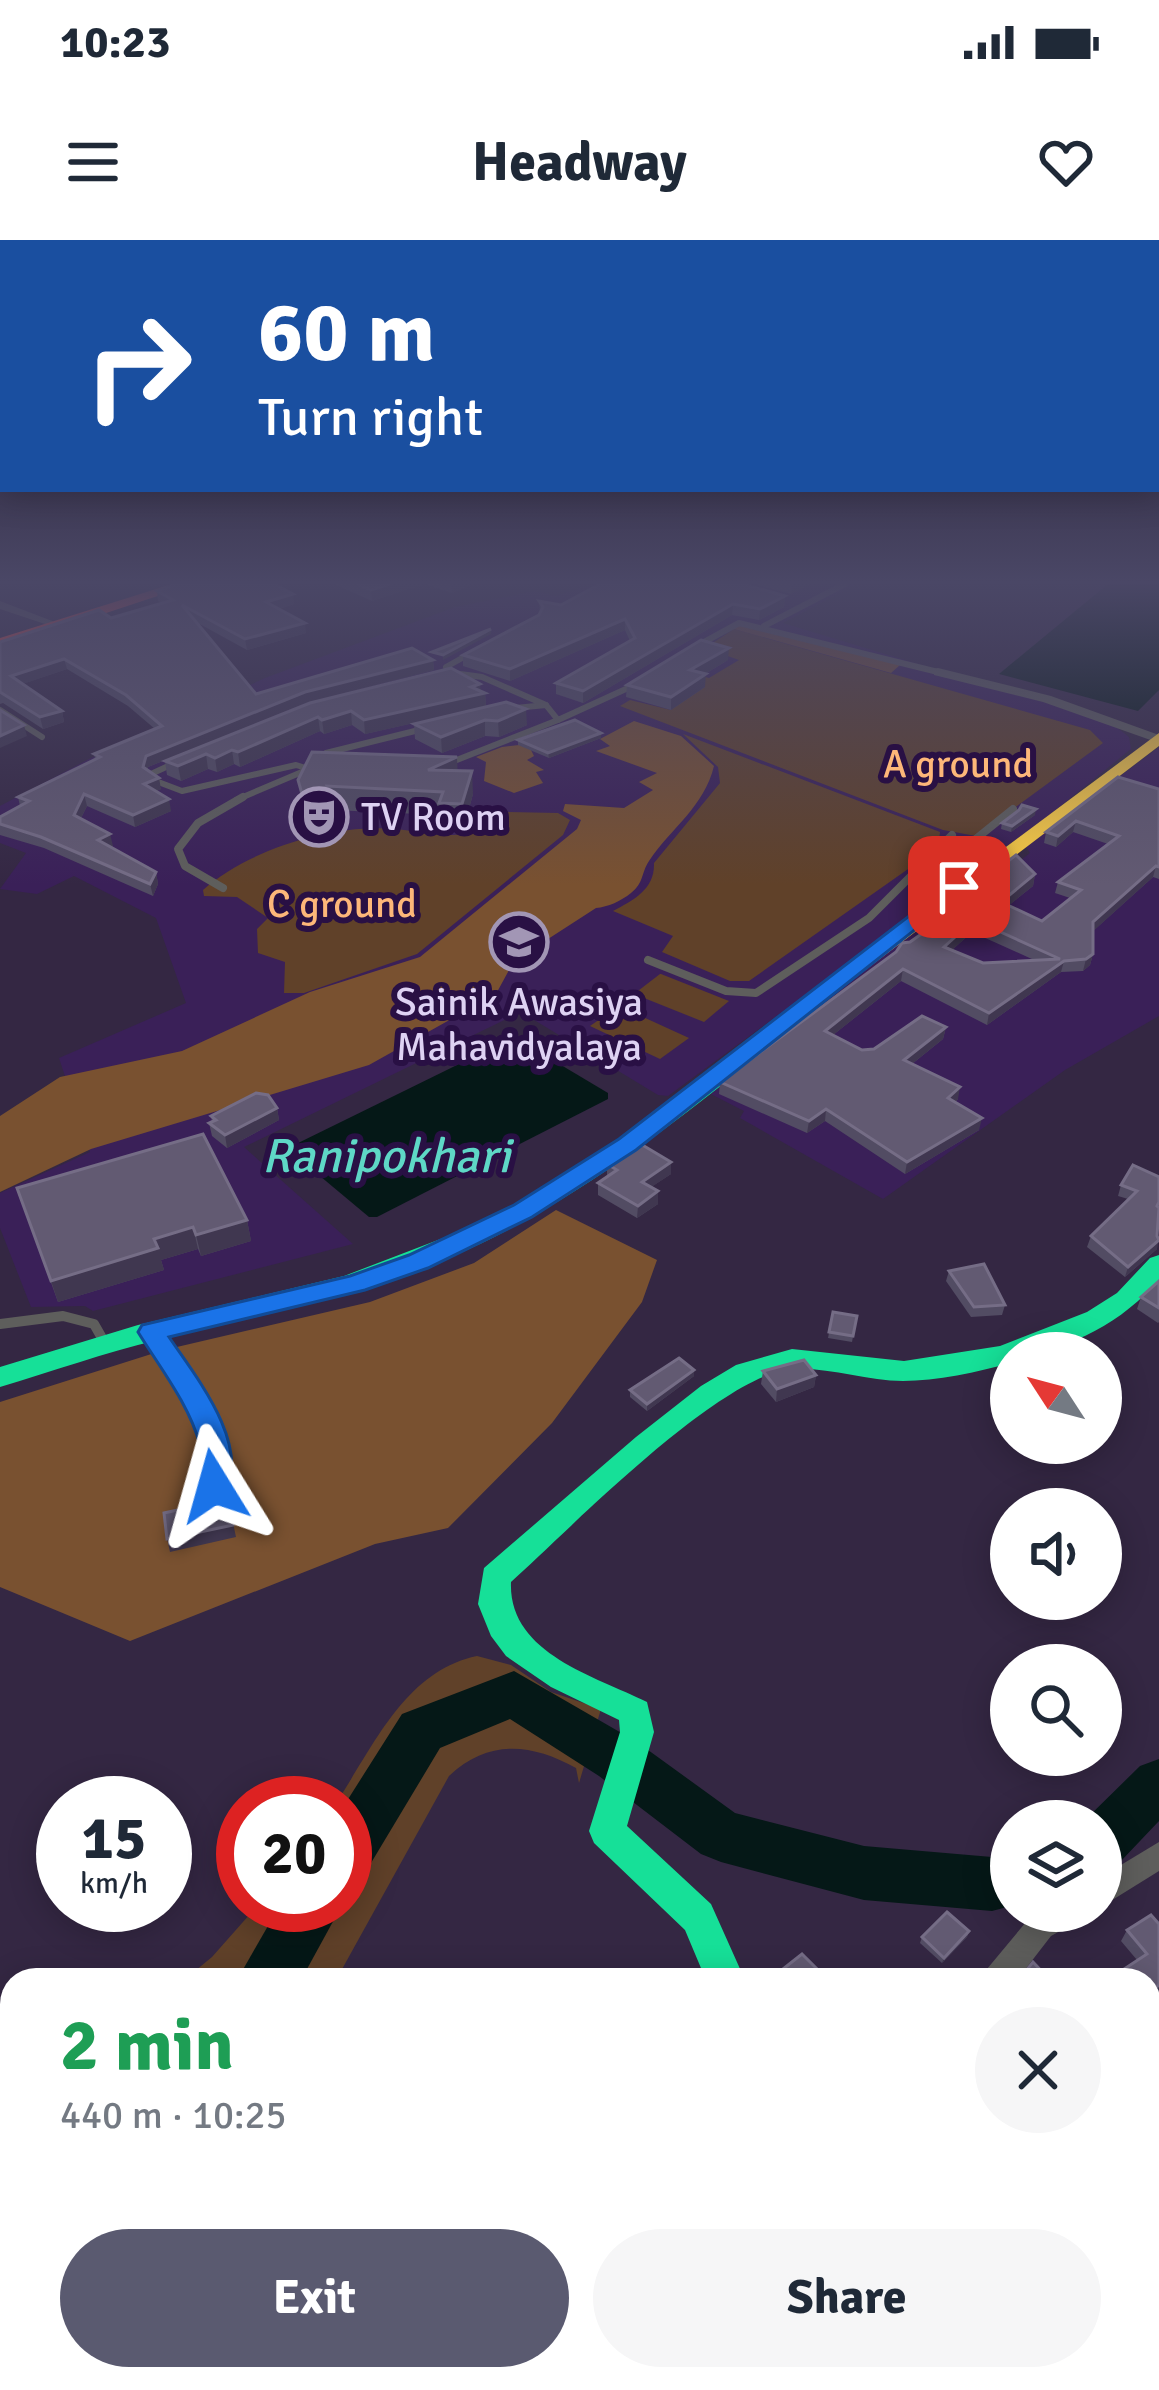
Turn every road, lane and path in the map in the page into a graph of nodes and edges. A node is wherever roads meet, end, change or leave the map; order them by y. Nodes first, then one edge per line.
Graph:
1 (499, 684) edge
2 (635, 684) edge
3 (988, 684) edge
4 (545, 705) junction
5 (0, 710) edge
6 (489, 713) edge
7 (558, 720) junction
8 (425, 729) edge
9 (42, 737) dead end
10 (1158, 739) edge
11 (188, 757) edge
12 (432, 766) edge
13 (309, 769) junction
14 (1013, 809) edge
15 (952, 835) dead end
16 (972, 842) dead end
17 (223, 888) dead end
18 (648, 960) dead end
19 (1159, 1264) edge
20 (0, 1324) edge
21 (152, 1332) junction
22 (106, 1345) junction
23 (0, 1377) edge
24 (214, 1486) dead end
25 (1159, 1855) edge
26 (1122, 1879) edge
27 (1036, 1932) edge
28 (721, 1968) edge
29 (1008, 1968) edge

1 - 4 lane
2 - 7 lane
3 - 10 street
4 - 6 lane
4 - 7 lane
5 - 9 lane
7 - 12 lane
8 - 13 lane
10 - 21 main road
11 - 13 lane
13 - 17 lane
14 - 16 lane
15 - 18 lane
19 - 28 main road
20 - 22 lane
21 - 22 main road
21 - 24 lane
22 - 23 main road
25 - 26 street
27 - 29 street

